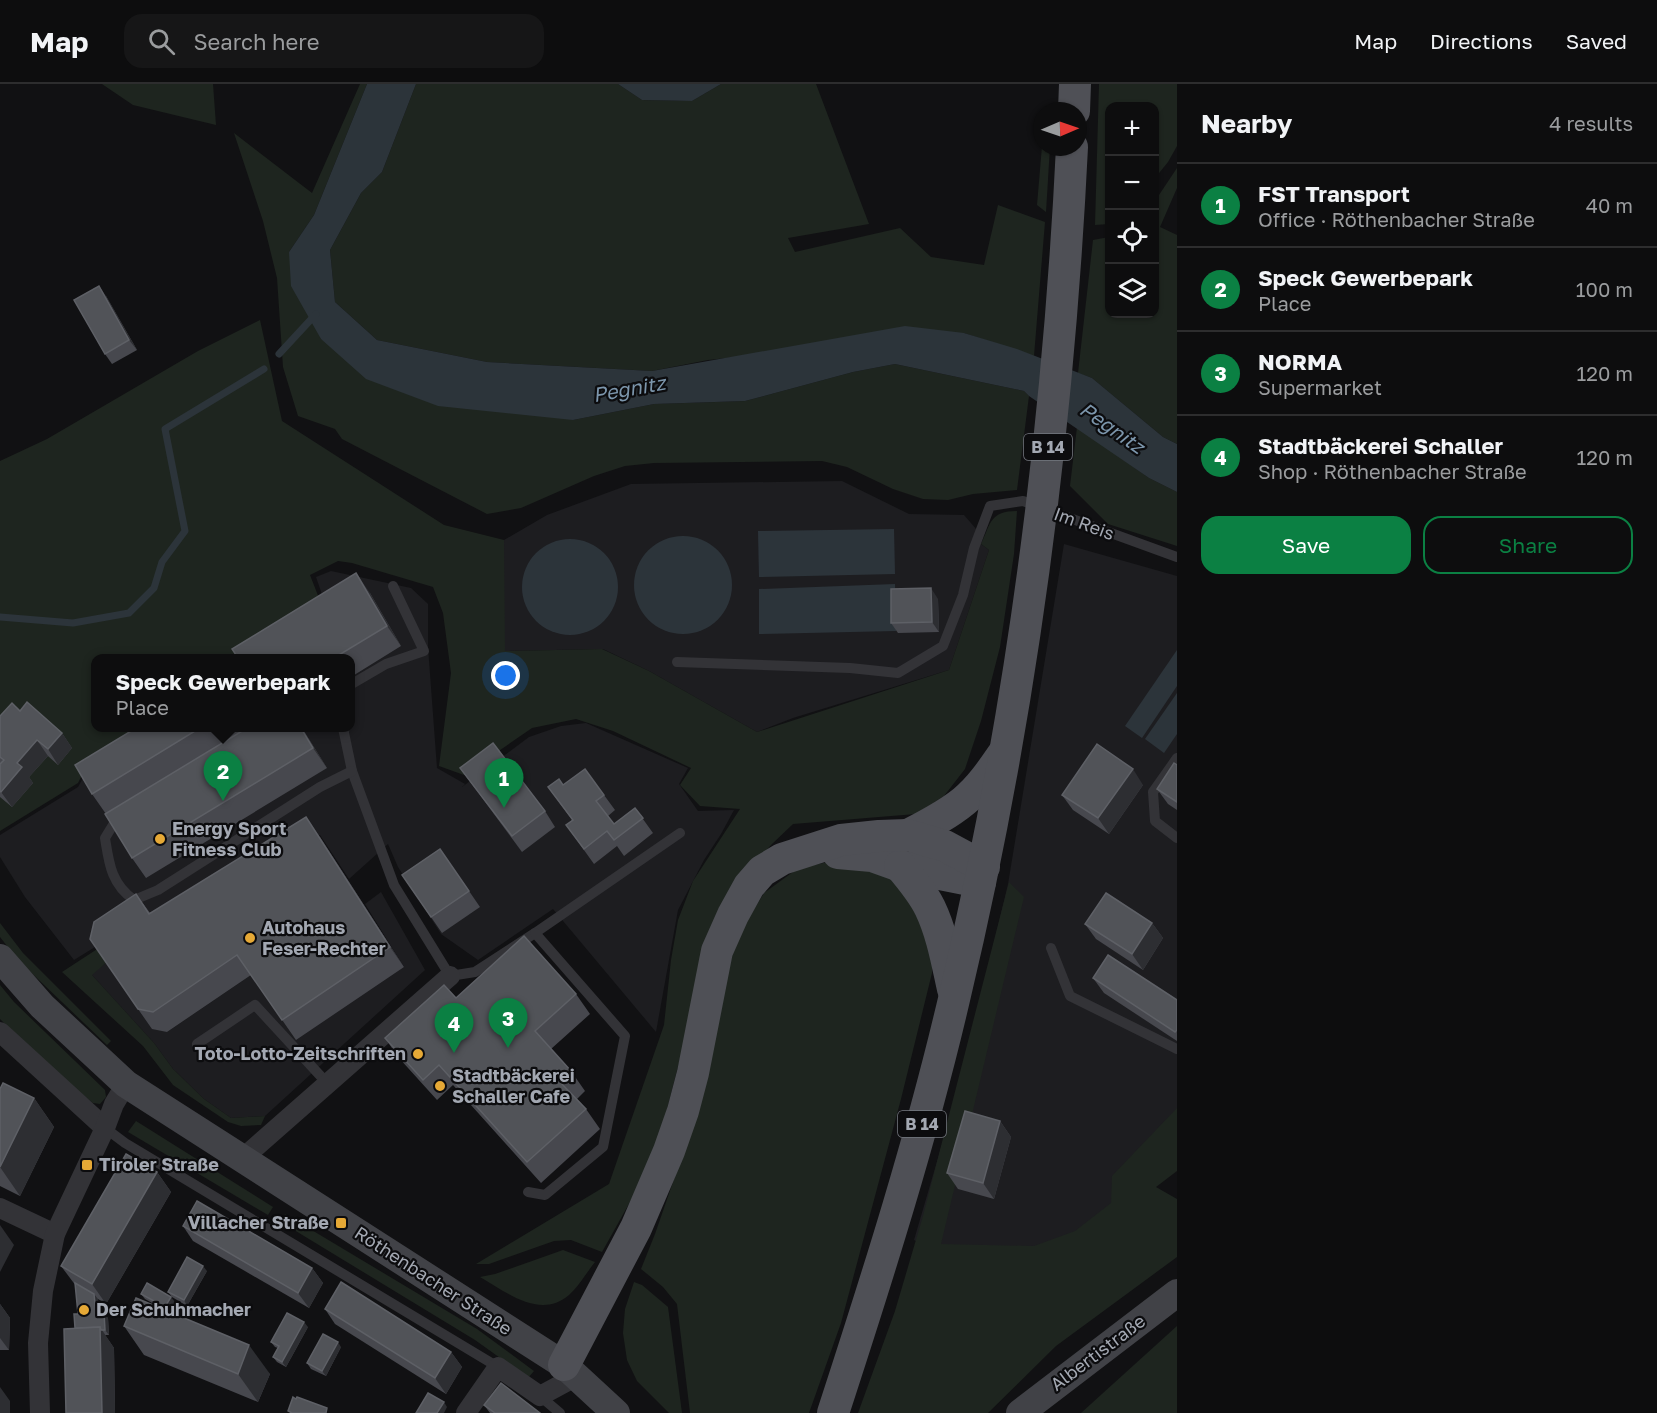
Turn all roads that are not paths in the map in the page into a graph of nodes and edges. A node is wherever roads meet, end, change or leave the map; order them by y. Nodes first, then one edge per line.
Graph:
1 (1075, 84) edge
2 (1074, 102) edge
3 (1071, 156) edge
4 (1177, 557) edge
5 (393, 586) dead end
6 (677, 662) dead end
7 (355, 682) edge
8 (345, 732) edge
9 (1007, 748) junction
10 (1177, 758) edge
11 (352, 771) junction
12 (126, 814) edge
13 (680, 833) dead end
14 (908, 835) junction
15 (1177, 838) edge
16 (804, 851) junction
17 (900, 866) junction
18 (982, 875) junction
19 (535, 933) junction
20 (1051, 948) dead end
21 (0, 958) edge
22 (450, 976) junction
23 (955, 996) junction
24 (0, 1032) edge
25 (197, 1044) dead end
26 (1177, 1049) edge
27 (327, 1083) junction
28 (126, 1084) junction
29 (105, 1128) junction
30 (242, 1159) junction
31 (528, 1192) dead end
32 (0, 1208) edge
33 (55, 1233) junction
34 (1177, 1293) edge
35 (498, 1367) junction
36 (571, 1371) junction
37 (540, 1396) junction
38 (40, 1413) edge
39 (466, 1413) edge
40 (560, 1413) edge
41 (616, 1413) edge
42 (833, 1413) edge
43 (1020, 1413) edge

1 - 2 main road
3 - 9 main road, B 14
4 - 6 lane, Im Reis
5 - 7 lane
8 - 11 lane
9 - 14 main road
9 - 18 main road, B 14
10 - 15 lane
11 - 12 lane
11 - 22 lane
13 - 19 lane
14 - 16 main road
14 - 18 main road
16 - 17 main road
16 - 36 main road
17 - 18 main road
17 - 23 main road
18 - 23 main road, B 14
19 - 22 lane
19 - 31 lane
20 - 26 lane
21 - 28 main road, Röthenbacher Straße
22 - 27 street
23 - 42 main road, B 14
24 - 29 street
25 - 27 lane
27 - 30 street
28 - 29 street
28 - 30 main road, Röthenbacher Straße
29 - 33 street
29 - 35 lane
30 - 36 main road, Röthenbacher Straße
32 - 33 street
33 - 38 street
34 - 43 main road, Albertistraße
35 - 37 street
35 - 39 street
36 - 37 street
36 - 41 main road, Röthenbacher Straße
37 - 40 lane

